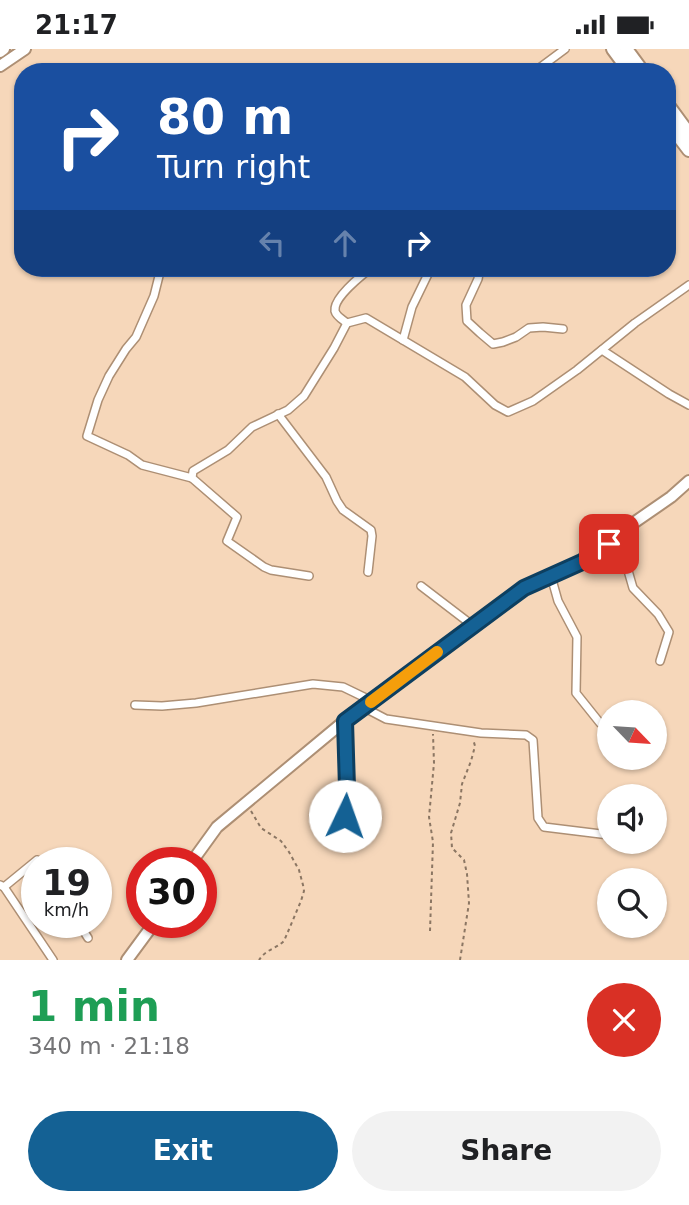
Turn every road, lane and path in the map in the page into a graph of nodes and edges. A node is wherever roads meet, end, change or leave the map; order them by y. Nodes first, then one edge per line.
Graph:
1 (25, 49) edge
2 (565, 49) edge
3 (546, 63) edge
4 (0, 67) edge
5 (676, 116) edge
6 (676, 133) edge
7 (689, 134) edge
8 (689, 150) edge
9 (159, 277) edge
10 (361, 277) edge
11 (427, 277) edge
12 (478, 277) edge
13 (689, 285) edge
14 (347, 323) junction
15 (564, 329) dead end
16 (403, 340) junction
17 (602, 350) junction
18 (689, 405) edge
19 (278, 414) junction
20 (191, 478) junction
21 (689, 481) edge
22 (632, 524) junction
23 (368, 572) dead end
24 (309, 576) dead end
25 (551, 576) junction
26 (421, 586) dead end
27 (472, 625) junction
28 (660, 661) dead end
29 (368, 704) junction
30 (135, 705) dead end
31 (597, 719) edge
32 (345, 721) junction
33 (433, 726) junction
34 (470, 731) junction
35 (247, 803) junction
36 (345, 816) dead end
37 (597, 834) edge
38 (203, 847) edge
39 (21, 872) edge
40 (2, 886) edge
41 (430, 931) dead end
42 (143, 938) edge
43 (52, 960) edge
44 (127, 960) edge
45 (259, 960) edge
46 (460, 960) edge

1 - 4 street
2 - 3 street
5 - 7 main road
6 - 8 main road
9 - 20 street
10 - 14 street
11 - 16 street
12 - 15 street
13 - 17 street
14 - 16 street
14 - 19 street
16 - 17 street
17 - 18 street
19 - 20 street
19 - 23 street
20 - 24 street
21 - 22 street
22 - 25 street
22 - 28 street
25 - 27 street
25 - 31 street
26 - 27 street
27 - 29 street
29 - 30 street
29 - 32 street
29 - 33 street
32 - 35 street
32 - 36 street
33 - 34 street
33 - 41 path
34 - 37 street
34 - 46 path
35 - 38 street
35 - 45 path
39 - 40 street
40 - 43 street
42 - 44 street

